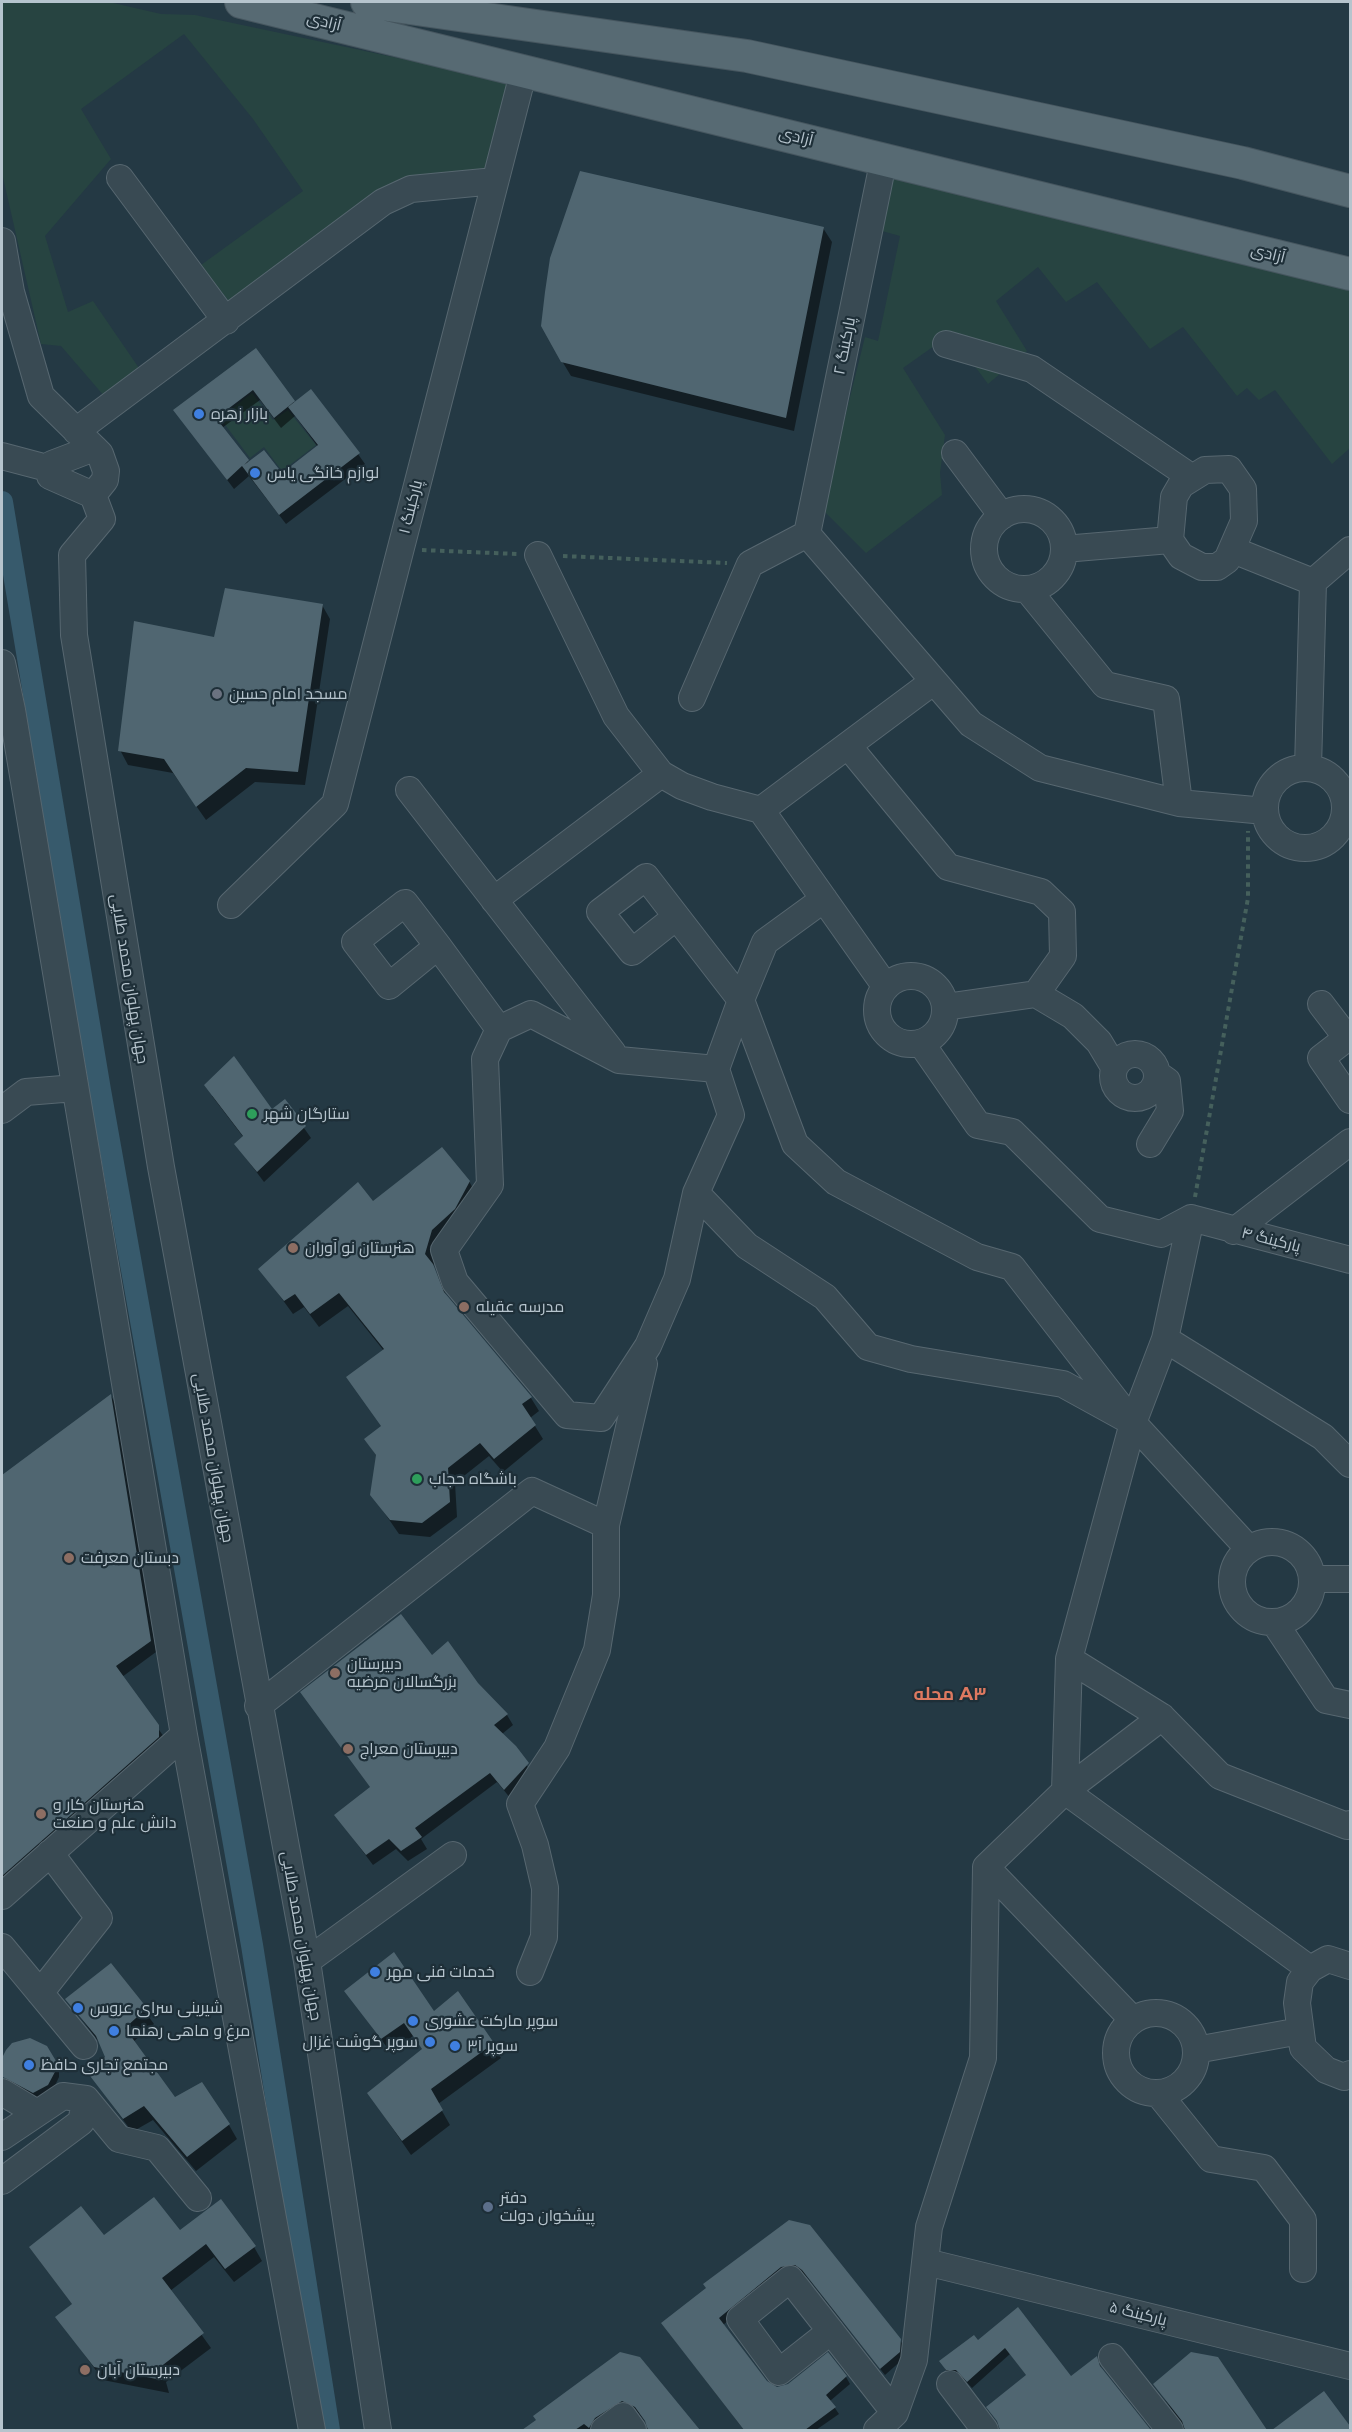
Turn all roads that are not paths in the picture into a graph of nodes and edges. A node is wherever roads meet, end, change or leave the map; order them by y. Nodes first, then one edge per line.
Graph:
1 (241, 2) edge
2 (367, 2) edge
3 (524, 70) junction
4 (884, 158) junction
5 (120, 178) dead end
6 (495, 181) junction
7 (1350, 191) edge
8 (2, 241) edge
9 (1350, 274) edge
10 (226, 321) junction
11 (946, 344) dead end
12 (85, 439) junction
13 (955, 453) dead end
14 (2, 456) edge
15 (51, 469) junction
16 (1191, 477) junction
17 (93, 495) junction
18 (1002, 516) junction
19 (807, 534) junction
20 (1170, 540) junction
21 (1064, 549) junction
22 (1233, 550) junction
23 (1350, 550) edge
24 (538, 555) road end
25 (1313, 582) junction
26 (1027, 590) junction
27 (2, 663) edge
28 (934, 681) junction
29 (692, 698) dead end
30 (849, 747) junction
31 (1308, 768) junction
32 (661, 774) junction
33 (410, 790) dead end
34 (1179, 803) junction
35 (761, 810) junction
36 (1256, 810) junction
37 (1347, 822) edge
38 (824, 899) junction
39 (494, 900) junction
40 (231, 905) dead end
41 (676, 917) dead end
42 (438, 946) dead end
43 (886, 987) junction
44 (1036, 994) junction
45 (741, 1000) junction
46 (1321, 1004) dead end
47 (945, 1007) junction
48 (499, 1029) junction
49 (921, 1043) junction
50 (619, 1060) junction
51 (1114, 1067) junction
52 (716, 1069) junction
53 (1157, 1074) junction
54 (75, 1088) junction
55 (1350, 1100) edge
56 (2, 1110) edge
57 (1350, 1142) edge
58 (1150, 1144) dead end
59 (696, 1193) junction
60 (1191, 1218) junction
61 (1234, 1231) junction
62 (1350, 1260) edge
63 (1165, 1339) junction
64 (648, 1346) junction
65 (1133, 1423) junction
66 (1350, 1464) edge
67 (606, 1525) junction
68 (1249, 1549) junction
69 (1312, 1579) junction
70 (1350, 1579) edge
71 (1274, 1622) junction
72 (1069, 1659) junction
73 (1350, 1705) edge
74 (258, 1706) junction
75 (1162, 1717) junction
76 (184, 1735) junction
77 (1065, 1791) junction
78 (1350, 1824) edge
79 (50, 1853) junction
80 (453, 1855) dead end
81 (986, 1867) junction
82 (2, 1896) edge
83 (2, 1947) edge
84 (307, 1961) junction
85 (1350, 1966) edge
86 (1310, 1969) junction
87 (530, 1972) dead end
88 (40, 1993) junction
89 (1133, 2020) junction
90 (1300, 2031) junction
91 (84, 2046) dead end
92 (1196, 2050) junction
93 (1350, 2073) edge
94 (2, 2092) edge
95 (1158, 2093) junction
96 (86, 2099) junction
97 (37, 2113) junction
98 (2, 2137) edge
99 (2, 2181) edge
100 (198, 2198) dead end
101 (926, 2262) junction
102 (1303, 2269) dead end
103 (831, 2331) dead end
104 (1112, 2357) dead end
105 (1350, 2366) edge
106 (950, 2384) dead end
107 (886, 2422) edge
108 (312, 2430) edge
109 (378, 2430) edge
110 (604, 2430) edge
111 (633, 2430) edge
112 (985, 2430) edge
113 (1170, 2430) edge

1 - 3 main road, آزادی
2 - 7 main road
3 - 4 main road, آزادی
3 - 6 street, پارکینگ ۱
4 - 9 main road, آزادی
4 - 19 street, پارکینگ ۲
5 - 10 street
6 - 10 street
6 - 40 street, پارکینگ ۱
8 - 12 street
10 - 12 street
11 - 16 street
12 - 15 street
12 - 17 street
13 - 18 street
14 - 15 street
15 - 17 street
16 - 20 street
16 - 22 street
17 - 74 street, جهان پهلوان محمد طلایی
18 - 21 street
18 - 26 street
19 - 28 street
19 - 29 street
20 - 21 street
20 - 22 street
21 - 26 street
22 - 25 street
23 - 25 street
24 - 32 street
25 - 31 street
26 - 34 street
27 - 54 street
28 - 30 street
28 - 34 street
30 - 35 street
30 - 44 street
31 - 36 street
31 - 37 street
32 - 35 street
32 - 39 street
33 - 39 street
34 - 36 street
35 - 38 street
36 - 37 street
38 - 43 street
38 - 45 street
39 - 50 street
41 - 45 street
42 - 48 street
43 - 47 street
43 - 49 street
44 - 47 street
44 - 51 street
45 - 52 street
45 - 65 street
46 - 55 street
47 - 49 street
48 - 50 street
48 - 64 street
49 - 60 street
50 - 52 street
51 - 53 street
51 - 53 street
52 - 59 street
53 - 58 street
54 - 56 street
54 - 76 street
57 - 61 street
59 - 64 street
59 - 65 street
60 - 61 street, پارکینگ ۴
60 - 63 street
61 - 62 street, پارکینگ ۴
63 - 65 street
63 - 66 street
64 - 67 street
65 - 68 street
65 - 72 street
67 - 74 street
67 - 87 street
68 - 69 street
68 - 71 street
69 - 70 street
69 - 71 street
71 - 73 street
72 - 75 street
72 - 77 street
74 - 84 street, جهان پهلوان محمد طلایی
75 - 77 street
75 - 78 street
76 - 79 street
76 - 108 street
77 - 81 street
77 - 86 street
79 - 82 street
79 - 88 street
80 - 84 street
81 - 89 street
81 - 101 street
83 - 88 street
84 - 109 street, جهان پهلوان محمد طلایی
85 - 86 street
86 - 90 street
88 - 91 street
89 - 92 street
89 - 95 street
90 - 92 street
90 - 93 street
92 - 95 street
94 - 97 street
95 - 102 street
96 - 97 street
96 - 99 street
96 - 100 street
97 - 98 street
101 - 105 street, پارکینگ ۵
101 - 107 street
103 - 107 street
104 - 113 street
106 - 112 street
110 - 111 street

